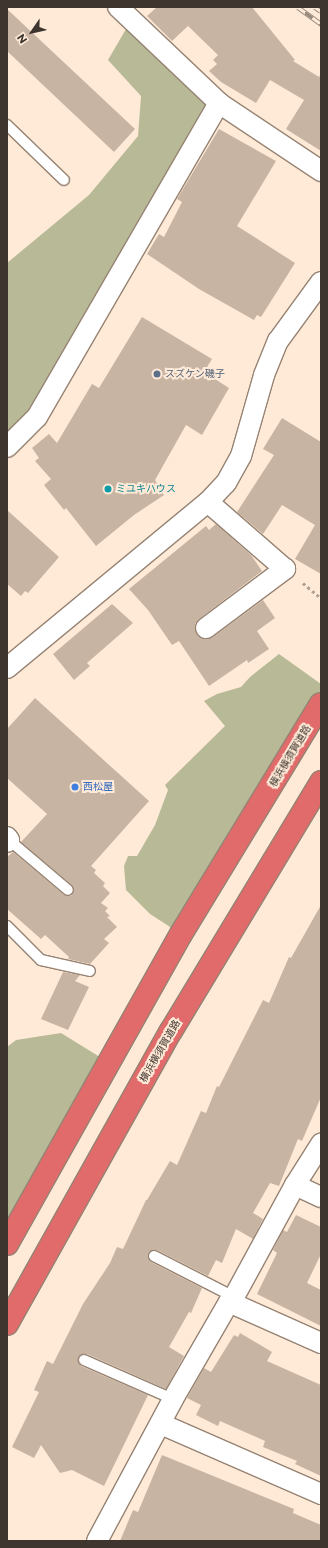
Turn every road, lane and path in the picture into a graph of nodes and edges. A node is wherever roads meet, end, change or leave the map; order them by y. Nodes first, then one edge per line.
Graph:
1 (118, 7) edge
2 (219, 103) junction
3 (7, 125) edge
4 (321, 171) edge
5 (64, 180) dead end
6 (321, 282) edge
7 (7, 447) edge
8 (208, 502) junction
9 (206, 628) dead end
10 (7, 668) edge
11 (321, 704) edge
12 (321, 782) edge
13 (8, 840) edge
14 (68, 890) dead end
15 (7, 926) edge
16 (90, 971) dead end
17 (321, 1144) edge
18 (295, 1185) junction
19 (321, 1196) edge
20 (7, 1244) edge
21 (154, 1256) dead end
22 (231, 1300) junction
23 (7, 1324) edge
24 (321, 1343) edge
25 (84, 1360) dead end
26 (173, 1399) junction
27 (161, 1424) junction
28 (321, 1494) edge
29 (97, 1541) edge

1 - 2 street
2 - 4 street
2 - 7 street
3 - 5 lane
6 - 8 street
8 - 9 street
8 - 10 street
11 - 20 highway, 横浜横須賀道路
12 - 23 highway, 横浜横須賀道路
13 - 14 lane
15 - 16 lane
17 - 18 street
18 - 19 street
18 - 22 street
21 - 22 lane
22 - 24 street
22 - 26 street
25 - 26 lane
26 - 27 street
27 - 28 street
27 - 29 street

